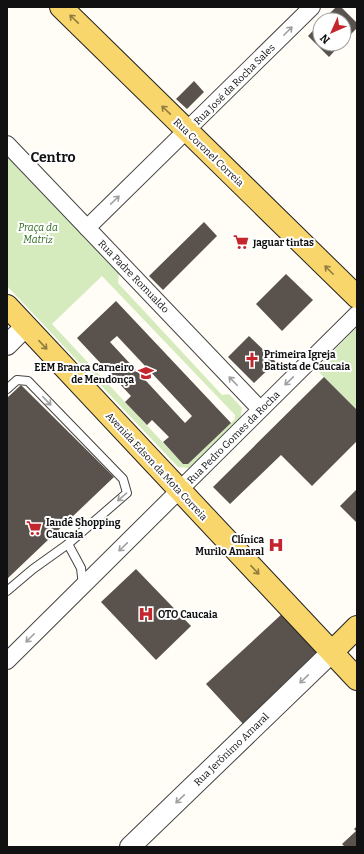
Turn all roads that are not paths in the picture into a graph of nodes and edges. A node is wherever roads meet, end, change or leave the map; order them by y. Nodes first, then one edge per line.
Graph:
1 (61, 7) edge
2 (312, 7) edge
3 (187, 130) junction
4 (7, 144) edge
5 (87, 228) junction
6 (357, 297) edge
7 (7, 306) edge
8 (357, 314) edge
9 (26, 326) junction
10 (7, 346) edge
11 (7, 389) edge
12 (260, 409) junction
13 (180, 490) junction
14 (68, 544) junction
15 (83, 586) junction
16 (7, 591) edge
17 (357, 627) edge
18 (332, 652) junction
19 (7, 660) edge
20 (357, 679) edge
21 (130, 847) edge

3 -> 1 main road, Rua Coronel Correia
3 -> 2 street, Rua José da Rocha Sales
5 -> 3 street, Rua José da Rocha Sales
6 -> 3 main road, Rua Coronel Correia
4 - 5 street, Rua Padre Romualdo
12 -> 5 street, Rua Padre Romualdo
7 - 9 main road, Avenida Edson da Mota Correia
8 -> 12 street, Rua Pedro Gomes da Rocha
9 - 10 street
9 -> 13 main road, Avenida Edson da Mota Correia
11 -> 14 lane
12 - 13 street, Rua Pedro Gomes da Rocha
13 -> 15 street, Rua Pedro Gomes da Rocha
13 -> 18 main road, Avenida Edson da Mota Correia
14 - 15 lane
14 - 16 lane
15 -> 19 street, Rua Pedro Gomes da Rocha
17 - 18 main road
18 - 20 main road, Avenida Edson da Mota Correia
18 -> 21 street, Rua Jerônimo Amaral

